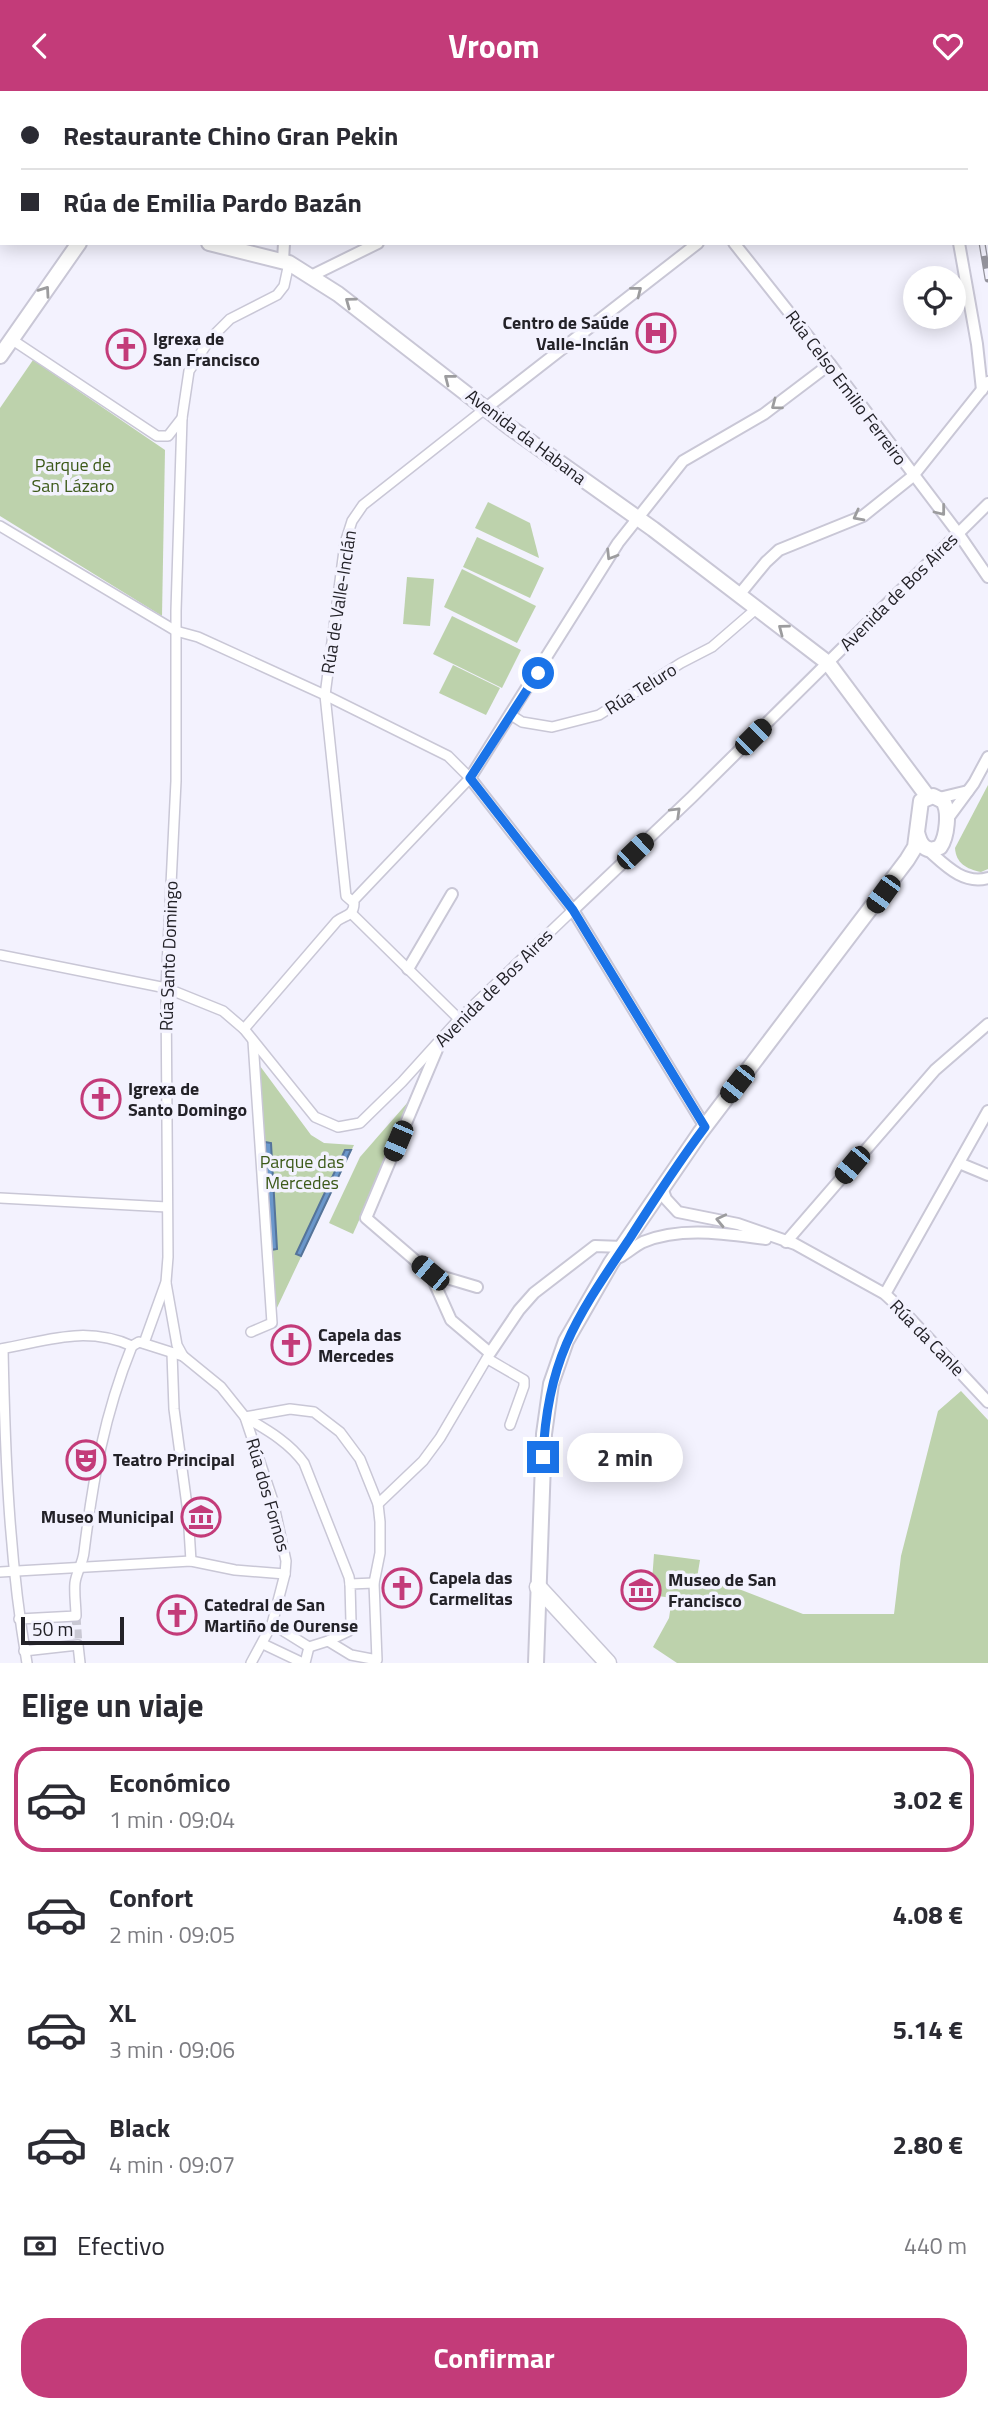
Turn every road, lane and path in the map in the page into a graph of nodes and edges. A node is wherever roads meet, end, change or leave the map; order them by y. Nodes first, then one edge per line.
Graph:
1 (78, 245) edge
2 (217, 245) edge
3 (284, 245) edge
4 (373, 245) edge
5 (695, 245) edge
6 (736, 245) edge
7 (959, 245) edge
8 (286, 262) junction
9 (312, 276) junction
10 (11, 339) junction
11 (0, 356) edge
12 (830, 364) junction
13 (985, 386) edge
14 (486, 408) junction
15 (182, 418) junction
16 (913, 476) junction
17 (988, 504) edge
18 (637, 517) junction
19 (0, 526) edge
20 (958, 533) junction
21 (988, 577) edge
22 (739, 595) junction
23 (756, 609) junction
24 (176, 631) junction
25 (828, 663) junction
26 (325, 695) junction
27 (511, 716) junction
28 (988, 757) edge
29 (470, 778) junction
30 (968, 791) junction
31 (926, 795) junction
32 (946, 821) junction
33 (917, 832) junction
34 (944, 842) junction
35 (926, 849) junction
36 (907, 860) junction
37 (951, 871) junction
38 (988, 878) edge
39 (452, 894) dead end
40 (353, 901) junction
41 (573, 910) junction
42 (351, 913) junction
43 (0, 955) edge
44 (408, 969) junction
45 (166, 988) junction
46 (459, 1019) junction
47 (988, 1024) edge
48 (244, 1029) junction
49 (441, 1040) junction
50 (253, 1041) junction
51 (988, 1111) edge
52 (705, 1127) junction
53 (959, 1163) junction
54 (988, 1175) edge
55 (662, 1188) junction
56 (0, 1198) edge
57 (167, 1207) junction
58 (641, 1220) junction
59 (659, 1238) junction
60 (786, 1242) junction
61 (624, 1247) junction
62 (611, 1263) junction
63 (430, 1273) junction
64 (166, 1282) junction
65 (477, 1287) dead end
66 (885, 1294) junction
67 (251, 1332) dead end
68 (144, 1343) junction
69 (132, 1346) junction
70 (2, 1349) edge
71 (172, 1353) junction
72 (183, 1356) junction
73 (489, 1356) junction
74 (988, 1402) edge
75 (245, 1417) junction
76 (510, 1425) dead end
77 (378, 1504) junction
78 (191, 1561) junction
79 (80, 1568) junction
80 (14, 1571) junction
81 (0, 1572) edge
82 (285, 1573) junction
83 (374, 1583) junction
84 (350, 1584) junction
85 (538, 1587) junction
86 (19, 1619) junction
87 (272, 1624) junction
88 (328, 1641) junction
89 (262, 1644) junction
90 (311, 1647) junction
91 (24, 1651) junction
92 (254, 1662) edge
93 (27, 1663) edge
94 (80, 1663) edge
95 (304, 1663) edge
96 (536, 1663) edge
97 (608, 1663) edge

10 -> 1 street
2 - 8 street, Avenida da Habana
3 - 8 street
4 - 9 street
14 -> 5 street, Rúa de Valle-Inclán
6 - 12 street, Rúa Celso Emilio Ferreiro
7 - 13 street
8 - 9 street, Avenida da Habana
8 - 15 street
14 -> 9 street, Avenida da Habana
10 - 11 street
10 - 15 street
12 - 16 street, Rúa Celso Emilio Ferreiro
12 -> 18 street
13 - 16 street
14 - 18 street, Avenida da Habana
14 - 26 street, Rúa de Valle-Inclán
15 - 24 street
16 -> 20 street, Rúa Celso Emilio Ferreiro
16 -> 22 street
17 - 20 street, Avenida de Bos Aires
18 - 22 street, Avenida da Habana
18 -> 27 street
19 - 24 street
20 - 21 street, Rúa Celso Emilio Ferreiro
20 - 25 street, Avenida de Bos Aires
22 - 23 street, Avenida da Habana
25 -> 23 street, Avenida da Habana
23 - 27 street, Rúa Teluro
24 - 26 street
24 - 45 street, Rúa Santo Domingo
25 - 31 street, Avenida da Habana
41 -> 25 street, Avenida de Bos Aires
26 - 29 street
26 - 40 street, Rúa de Valle-Inclán
27 - 29 street
28 - 30 street
29 - 40 street
29 - 41 street
30 - 31 street
30 - 32 street
31 - 32 street, Avenida da Habana
31 - 33 street
32 - 34 street
33 - 35 street
33 - 36 street
34 - 35 street
34 - 37 street
35 - 36 street
35 - 37 street
36 - 52 street
37 - 38 street
39 - 44 street
40 - 42 street, Rúa de Valle-Inclán
41 - 46 street, Avenida de Bos Aires
41 - 52 street
42 - 44 street
42 - 48 street
43 - 45 street, Avenida de Bos Aires
44 - 46 street
45 - 48 street, Avenida de Bos Aires
45 - 57 street, Rúa Santo Domingo
46 - 49 street, Avenida de Bos Aires
47 - 60 street
48 - 50 street, Avenida de Bos Aires
49 - 50 street, Avenida de Bos Aires
49 - 63 street
50 - 67 street
51 - 53 street
52 - 55 street
53 - 54 street
53 - 66 street
55 - 58 street
60 -> 55 street, Rúa da Canle
56 - 57 street
57 - 64 street, Rúa Santo Domingo
58 - 59 street
58 - 61 street
59 - 60 street, Rúa da Canle
59 - 62 street, Rúa da Canle
60 - 66 street, Rúa da Canle
61 - 62 street
61 - 73 street
62 - 85 street
63 - 65 street
63 - 73 street
64 - 68 street
64 - 72 street
66 - 74 street, Rúa da Canle
68 - 69 street
68 - 71 street
69 - 70 street
69 - 79 street
70 - 80 street
71 - 72 street
71 - 78 street
72 - 75 street
73 - 76 street
73 - 77 street
75 - 77 street
75 - 82 street, Rúa dos Fornos
75 - 84 street
77 - 83 street
78 - 79 street
78 - 82 street
79 - 80 street
79 - 86 street
80 - 81 street
80 - 86 street
82 - 87 street
83 - 84 street
83 - 88 street
84 - 88 street
85 - 96 street
85 - 97 main road
86 - 91 street
87 - 89 street
87 - 90 street
88 - 90 street
89 - 92 street
89 - 95 street
90 - 95 street
91 - 93 street
91 - 94 street

